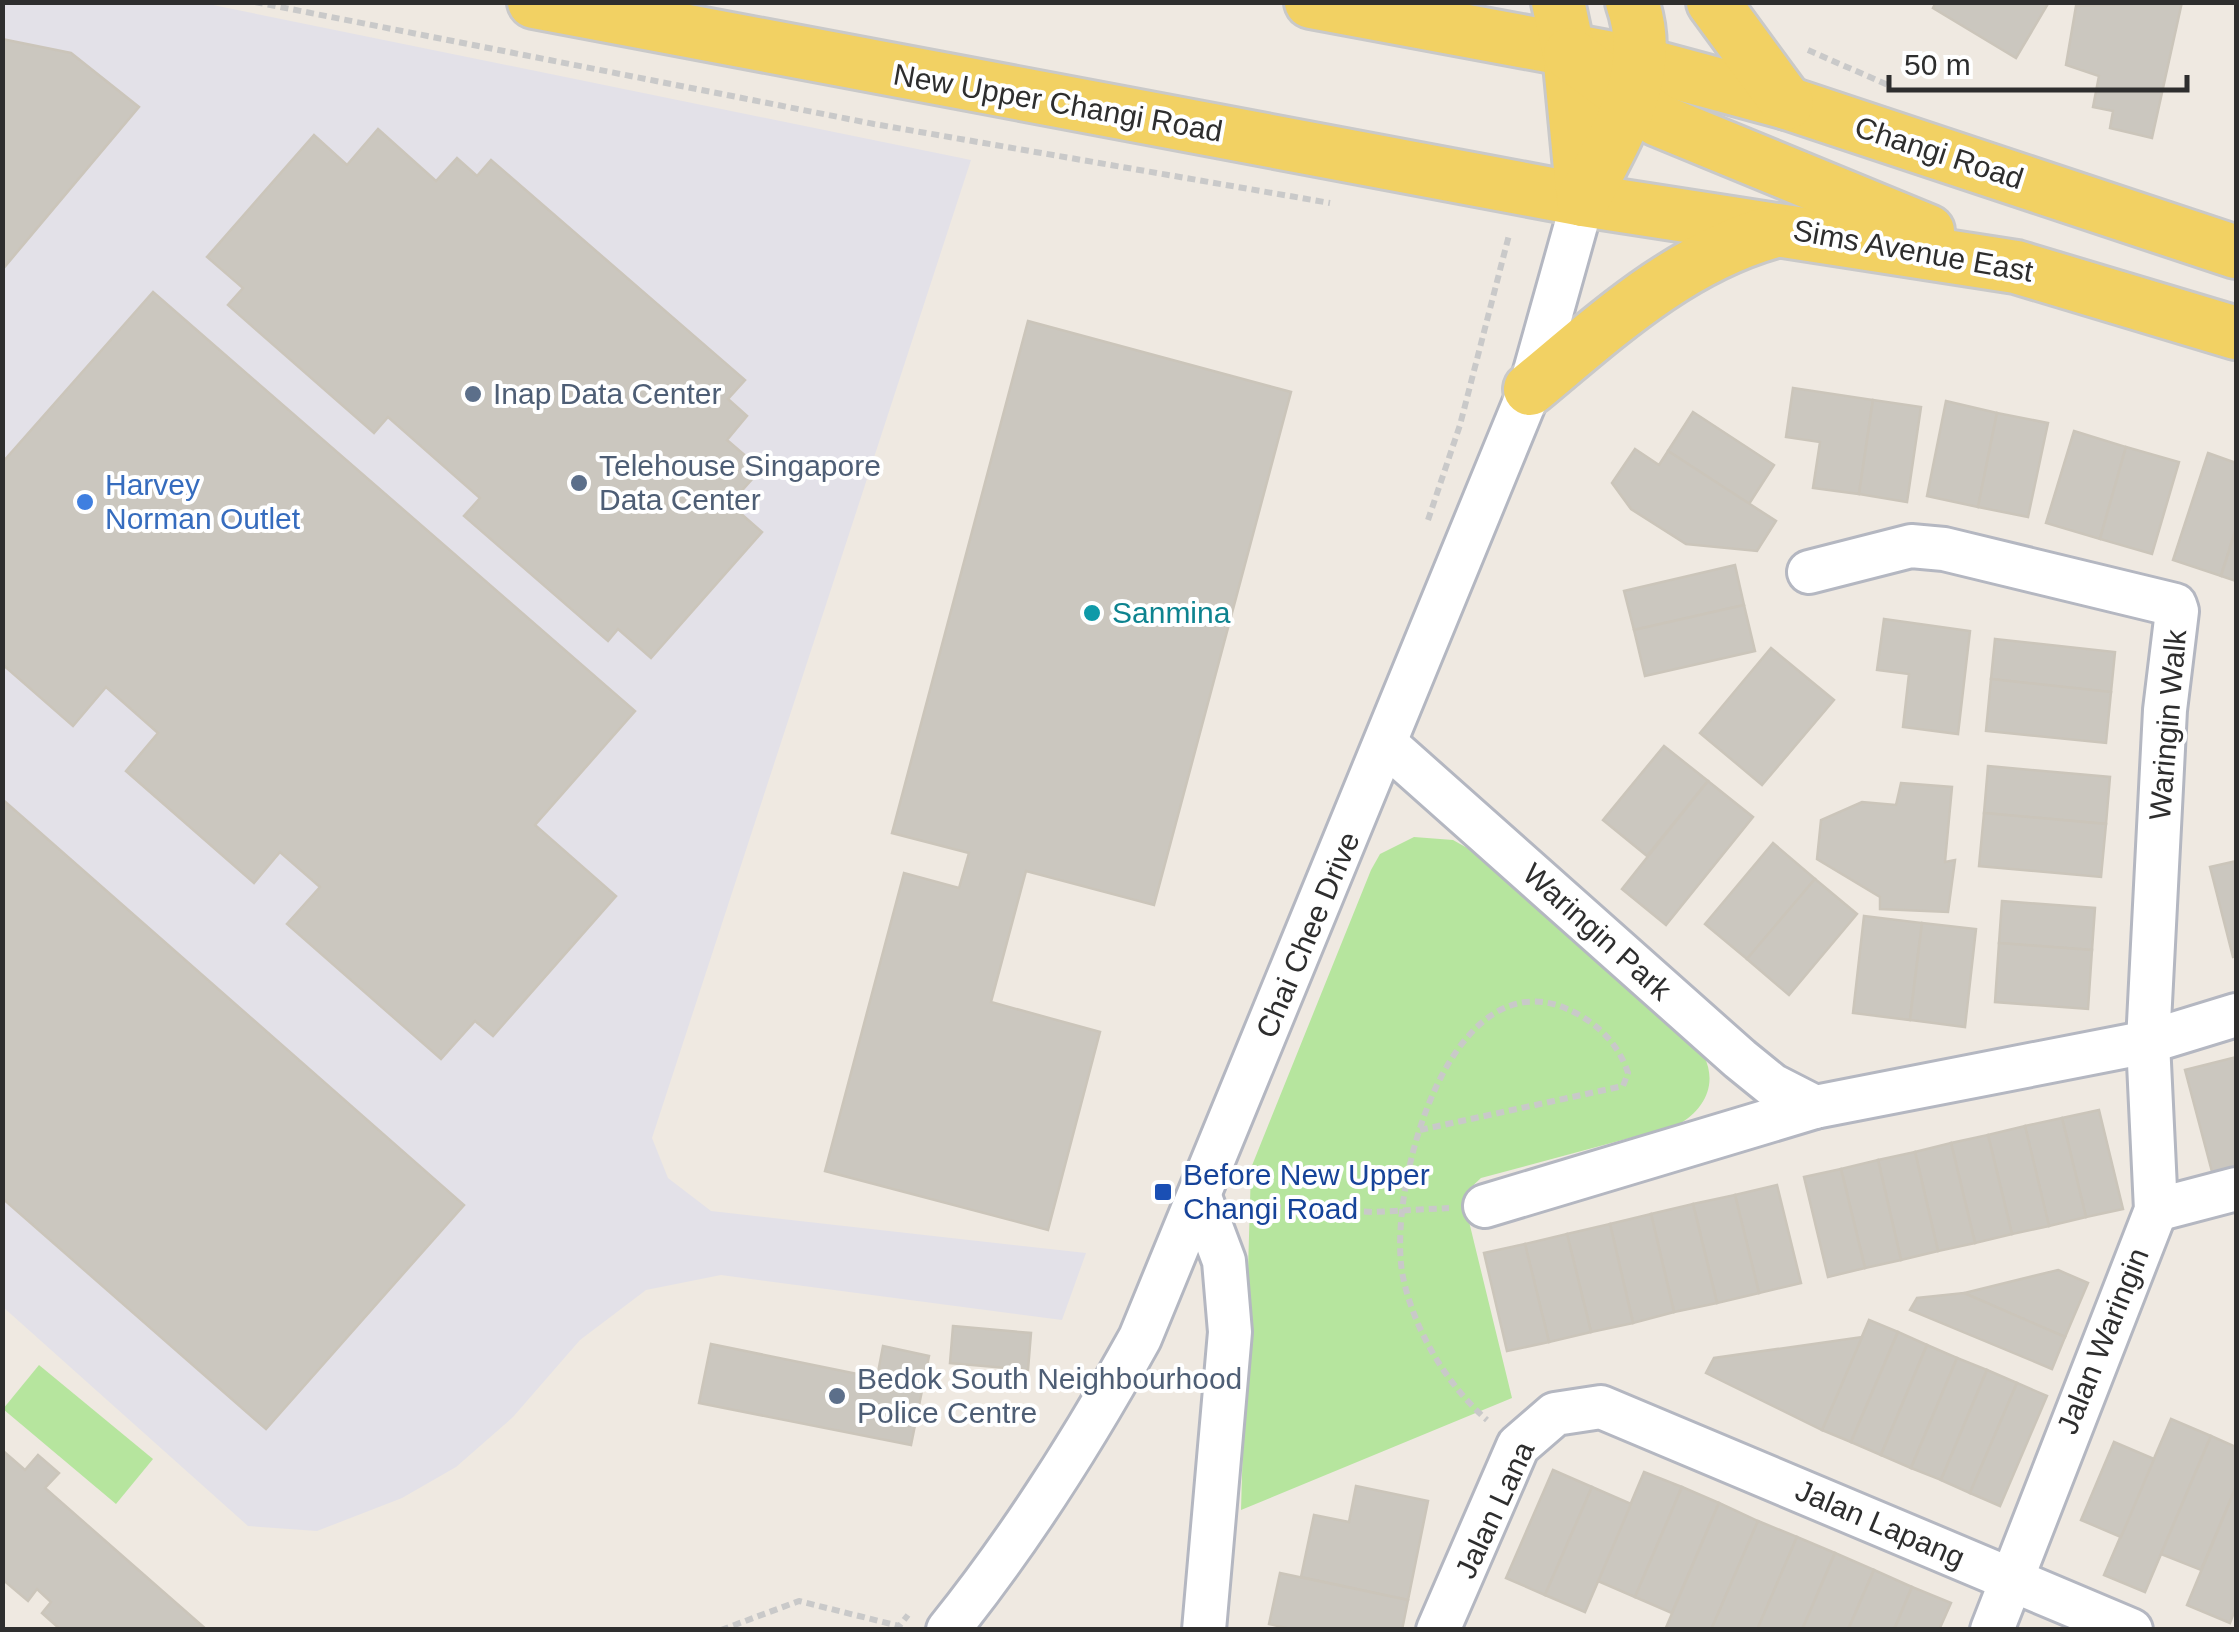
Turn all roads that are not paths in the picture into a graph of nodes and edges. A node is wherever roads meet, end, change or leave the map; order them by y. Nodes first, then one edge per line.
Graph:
1 (534, 2) edge
2 (1311, 2) edge
3 (1558, 2) edge
4 (1632, 2) edge
5 (1712, 2) edge
6 (1569, 53) junction
7 (1636, 83) junction
8 (1787, 104) junction
9 (1583, 200) junction
10 (1783, 229) junction
11 (2236, 252) edge
12 (2016, 267) junction
13 (2236, 333) edge
14 (1530, 390) junction
15 (1809, 572) dead end
16 (1387, 745) junction
17 (2236, 1016) edge
18 (2148, 1042) junction
19 (1814, 1107) junction
20 (2236, 1189) edge
21 (1200, 1197) junction
22 (1485, 1206) dead end
23 (2156, 1210) junction
24 (1629, 1416) joint
25 (2012, 1581) junction
26 (930, 1621) edge
27 (1204, 1630) edge
28 (1438, 1630) edge
29 (1992, 1630) edge
30 (2131, 1630) edge

1 - 9 main road, New Upper Changi Road
2 - 6 main road
3 - 6 main road
4 - 7 main road
5 - 8 main road
6 - 7 main road
6 - 9 main road
7 - 8 main road, Changi Road
7 - 9 main road
7 - 12 main road
8 - 11 main road, Changi Road
9 - 10 main road, Sims Avenue East
9 - 14 street, Chai Chee Drive
10 - 12 main road, Sims Avenue East
10 - 14 main road
12 - 13 main road, Sims Avenue East
14 - 16 street, Chai Chee Drive
15 - 18 street, Waringin Walk
16 - 19 street, Waringin Park
16 - 21 street, Chai Chee Drive
17 - 18 street
18 - 19 street
18 - 23 street, Jalan Waringin
19 - 22 street
20 - 23 street
21 - 26 street, Chai Chee Drive
21 - 27 street
23 - 25 street, Jalan Waringin
24 - 25 street, Jalan Lapang
24 - 28 street, Jalan Lana
25 - 29 street, Jalan Waringin
25 - 30 street, Jalan Lapang

